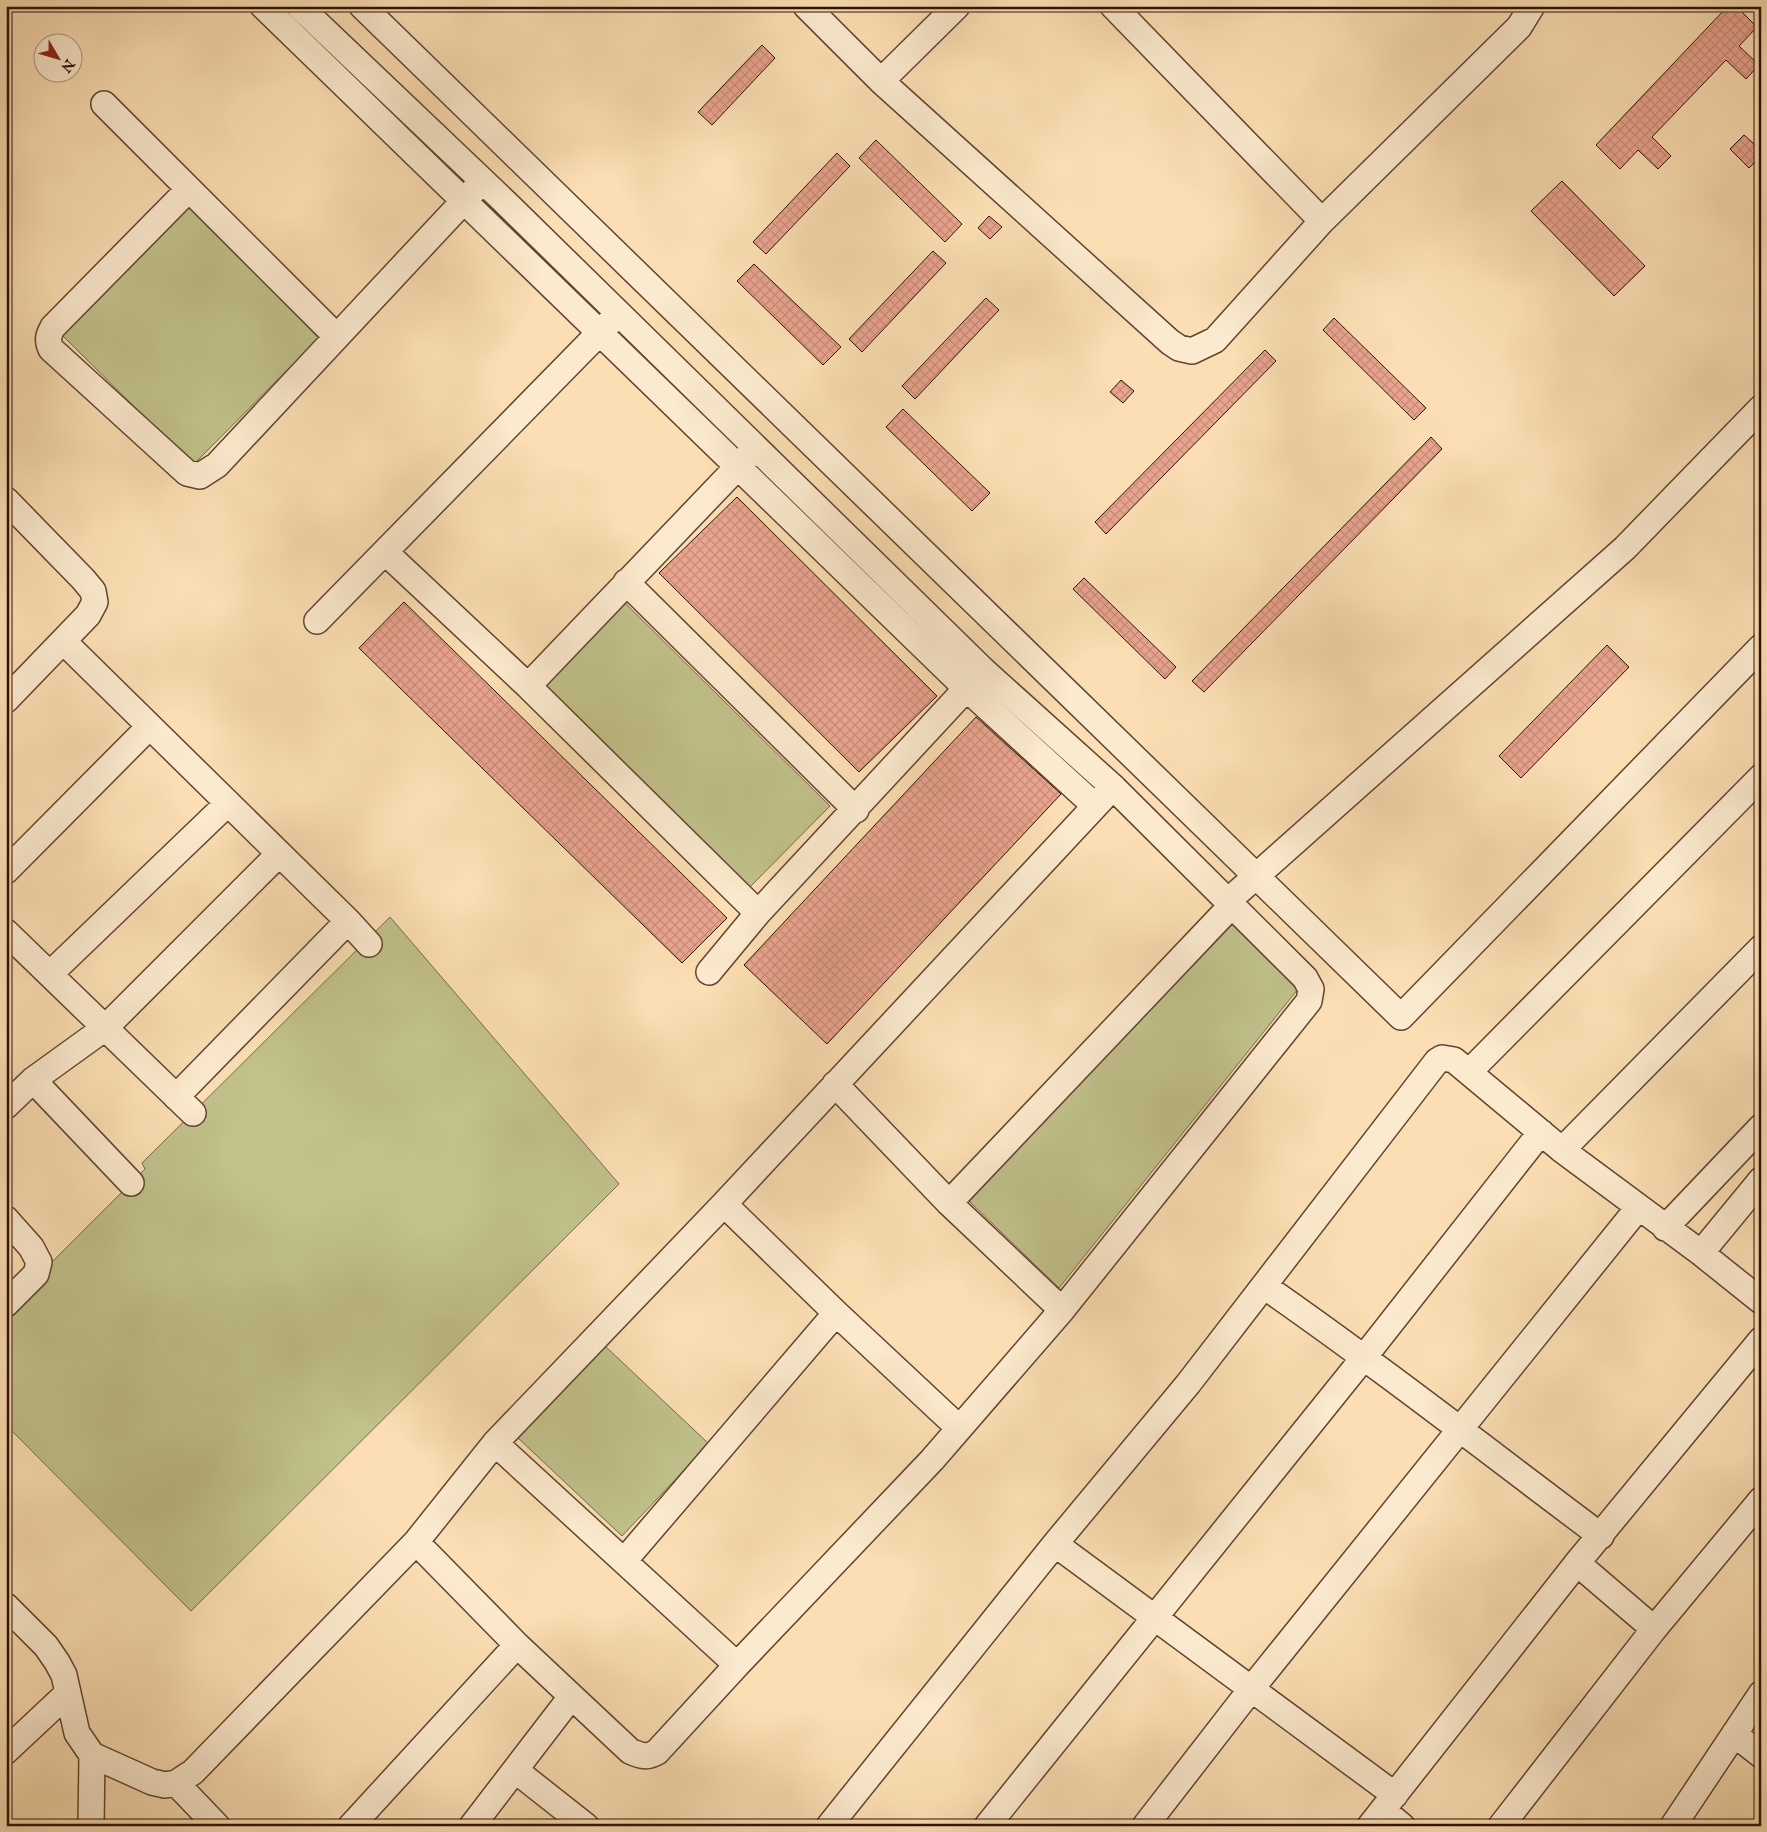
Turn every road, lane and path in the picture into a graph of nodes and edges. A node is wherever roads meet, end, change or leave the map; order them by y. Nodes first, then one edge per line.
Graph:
1 (263, 6) edge
2 (299, 6) edge
3 (362, 6) edge
4 (806, 6) edge
5 (956, 6) edge
6 (1113, 6) edge
7 (1532, 6) edge
8 (881, 81) junction
9 (104, 104) dead end
10 (483, 181) junction
11 (189, 189) junction
12 (464, 201) junction
13 (1322, 221) junction
14 (618, 313) junction
15 (600, 332) junction
16 (336, 336) junction
17 (1761, 408) edge
18 (756, 448) junction
19 (738, 466) junction
20 (6, 500) edge
21 (385, 552) junction
22 (626, 582) junction
23 (317, 621) dead end
24 (63, 641) junction
25 (1761, 647) edge
26 (975, 679) junction
27 (528, 686) junction
28 (6, 700) edge
29 (149, 727) junction
30 (1113, 787) junction
31 (1757, 790) edge
32 (227, 804) junction
33 (1094, 805) junction
34 (856, 810) junction
35 (279, 854) junction
36 (6, 871) edge
37 (1256, 876) junction
38 (1230, 903) junction
39 (758, 913) junction
40 (348, 921) junction
41 (6, 932) edge
42 (369, 944) dead end
43 (1761, 948) edge
44 (709, 972) dead end
45 (50, 974) junction
46 (105, 1028) junction
47 (1469, 1072) junction
48 (33, 1080) junction
49 (835, 1084) junction
50 (6, 1106) edge
51 (1761, 1128) edge
52 (1541, 1132) junction
53 (1562, 1150) junction
54 (1761, 1180) edge
55 (131, 1183) dead end
56 (949, 1203) junction
57 (724, 1204) junction
58 (1638, 1208) junction
59 (6, 1219) edge
60 (1665, 1228) junction
61 (1702, 1253) junction
62 (1264, 1286) junction
63 (1761, 1301) edge
64 (6, 1304) edge
65 (1062, 1310) junction
66 (836, 1313) junction
67 (1761, 1340) edge
68 (1365, 1356) junction
69 (959, 1428) junction
70 (1458, 1430) junction
71 (495, 1443) junction
72 (1761, 1500) edge
73 (1601, 1536) junction
74 (416, 1542) junction
75 (1055, 1544) junction
76 (624, 1561) junction
77 (1577, 1563) junction
78 (6, 1606) edge
79 (1153, 1618) junction
80 (1654, 1630) junction
81 (517, 1645) junction
82 (737, 1665) junction
83 (1252, 1688) junction
84 (68, 1693) junction
85 (1761, 1694) edge
86 (571, 1697) junction
87 (1734, 1734) junction
88 (6, 1751) edge
89 (92, 1755) junction
90 (1761, 1755) edge
91 (516, 1770) junction
92 (176, 1782) junction
93 (1382, 1810) edge
94 (91, 1826) edge
95 (217, 1826) edge
96 (351, 1826) edge
97 (472, 1826) edge
98 (586, 1826) edge
99 (829, 1826) edge
100 (987, 1826) edge
101 (1145, 1826) edge
102 (1402, 1826) edge
103 (1501, 1826) edge
104 (1672, 1826) edge

1 - 12 street
2 - 10 street
3 - 37 street
4 - 8 street
5 - 8 street
6 - 13 street
7 - 13 street
8 - 13 street
9 - 11 street
10 - 12 street
10 - 14 street
11 - 16 street
11 - 16 street
12 - 15 street
12 - 16 street
14 - 15 street
14 - 18 street
15 - 19 street
15 - 21 street
17 - 37 street
18 - 19 street
18 - 26 street
19 - 22 street
19 - 26 street
20 - 24 street
21 - 23 street
21 - 27 street
22 - 27 street
22 - 34 street
24 - 28 street
24 - 29 street
25 - 37 street
26 - 30 street
26 - 33 street
26 - 34 street
27 - 39 street
29 - 32 street
29 - 36 street
30 - 33 street
30 - 38 street
31 - 47 street
32 - 35 street
32 - 45 street
33 - 49 street
34 - 39 street
35 - 40 street
35 - 46 street
37 - 38 street
38 - 56 street
38 - 65 street
39 - 44 street
40 - 42 street
40 - 46 street
41 - 45 street
43 - 53 street
45 - 46 street
46 - 48 street
47 - 52 street
47 - 62 street
48 - 50 street
48 - 55 street
49 - 56 street
49 - 57 street
51 - 60 street
52 - 53 street
52 - 68 street
53 - 58 street
54 - 61 street
56 - 65 street
57 - 66 street
57 - 71 street
58 - 60 street
58 - 70 street
59 - 64 street
60 - 61 street
61 - 63 street
62 - 68 street
62 - 75 street
65 - 69 street
66 - 69 street
66 - 76 street
67 - 73 street
68 - 70 street
68 - 79 street
69 - 82 street
70 - 73 street
70 - 83 street
71 - 74 street
71 - 76 street
72 - 80 street
73 - 77 street
74 - 81 street
74 - 92 street
75 - 79 street
75 - 99 street
76 - 82 street
77 - 80 street
77 - 93 street
78 - 84 street
79 - 83 street
79 - 100 street
80 - 103 street
81 - 86 street
81 - 96 street
82 - 86 street
83 - 93 street
83 - 101 street
84 - 88 street
84 - 89 street
85 - 87 street
86 - 91 street
87 - 90 street
87 - 104 street
89 - 92 street
89 - 94 street
91 - 97 street
91 - 98 street
92 - 95 street
93 - 102 street

